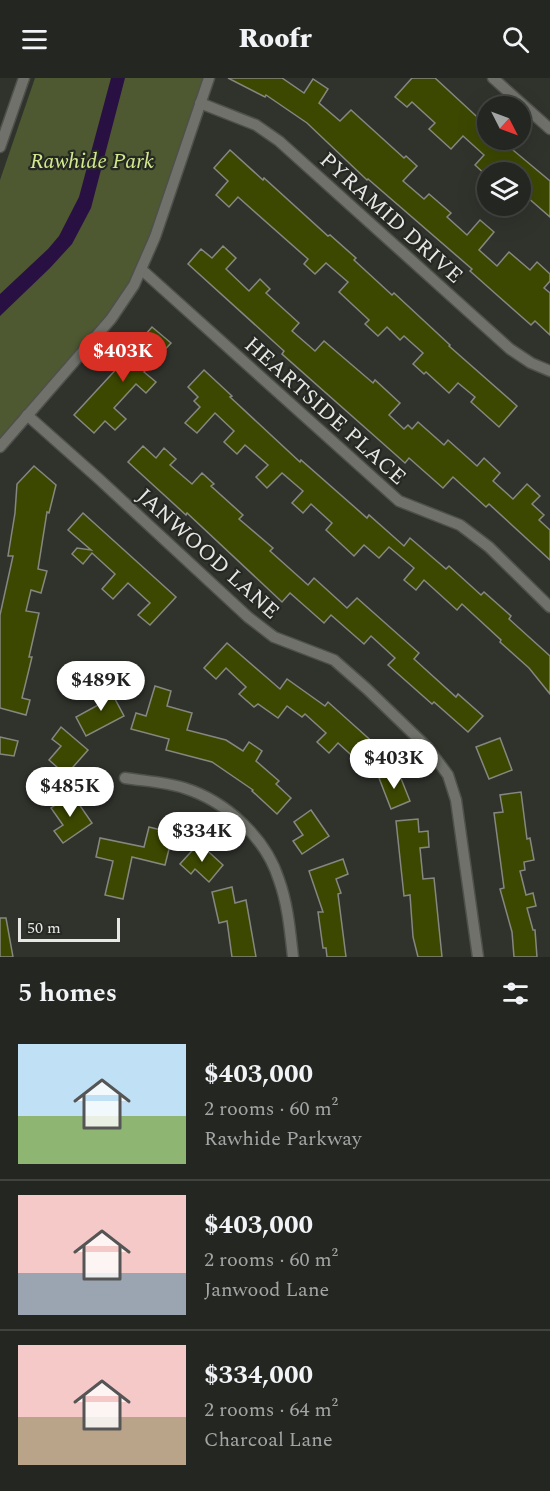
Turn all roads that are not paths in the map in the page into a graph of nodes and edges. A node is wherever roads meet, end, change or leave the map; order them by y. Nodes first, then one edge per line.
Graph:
1 (24, 78) edge
2 (209, 78) edge
3 (493, 78) edge
4 (200, 103) junction
5 (550, 129) edge
6 (0, 147) edge
7 (142, 270) junction
8 (550, 371) edge
9 (27, 415) junction
10 (0, 447) edge
11 (550, 607) edge
12 (125, 778) dead end
13 (293, 957) edge
14 (478, 957) edge

1 - 6 street
2 - 4 street
3 - 5 street
4 - 7 street
4 - 8 street, PYRAMID DRIVE
7 - 9 street
7 - 11 street, HEARTSIDE PLACE
9 - 10 street
9 - 14 street, JANWOOD LANE
12 - 13 street

